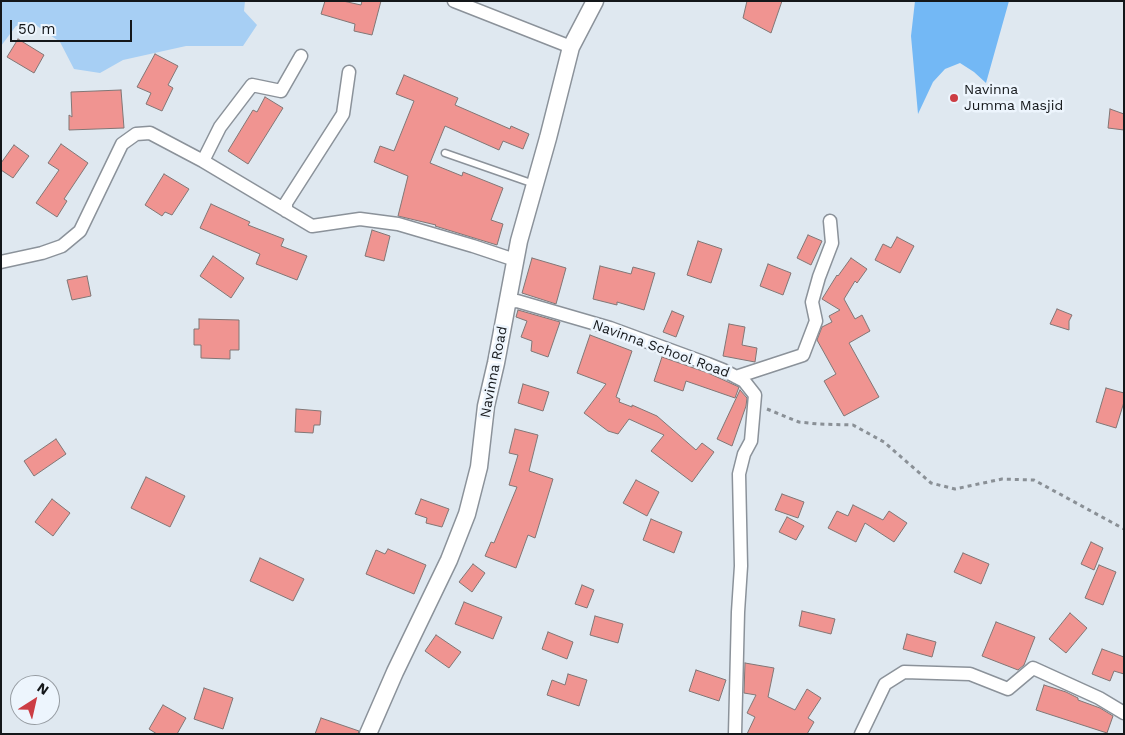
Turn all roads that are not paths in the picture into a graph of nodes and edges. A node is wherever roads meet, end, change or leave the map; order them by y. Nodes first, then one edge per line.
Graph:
1 (454, 1) edge
2 (594, 1) edge
3 (571, 47) junction
4 (300, 56) dead end
5 (349, 72) dead end
6 (445, 154) dead end
7 (203, 161) junction
8 (534, 184) junction
9 (286, 211) junction
10 (830, 221) dead end
11 (516, 260) junction
12 (1, 262) edge
13 (507, 302) junction
14 (736, 377) junction
15 (1124, 713) edge
16 (368, 734) edge
17 (735, 734) edge
18 (861, 734) edge

1 - 3 street
2 - 3 street, Navinna Road
3 - 8 street, Navinna Road
4 - 7 street
5 - 9 street
6 - 8 lane
7 - 9 street
7 - 12 street
8 - 11 street, Navinna Road
9 - 11 street
10 - 14 street
11 - 13 street, Navinna Road
13 - 14 street, Navinna School Road
13 - 16 street, Navinna Road
14 - 17 street, Navinna School Road
15 - 18 street

